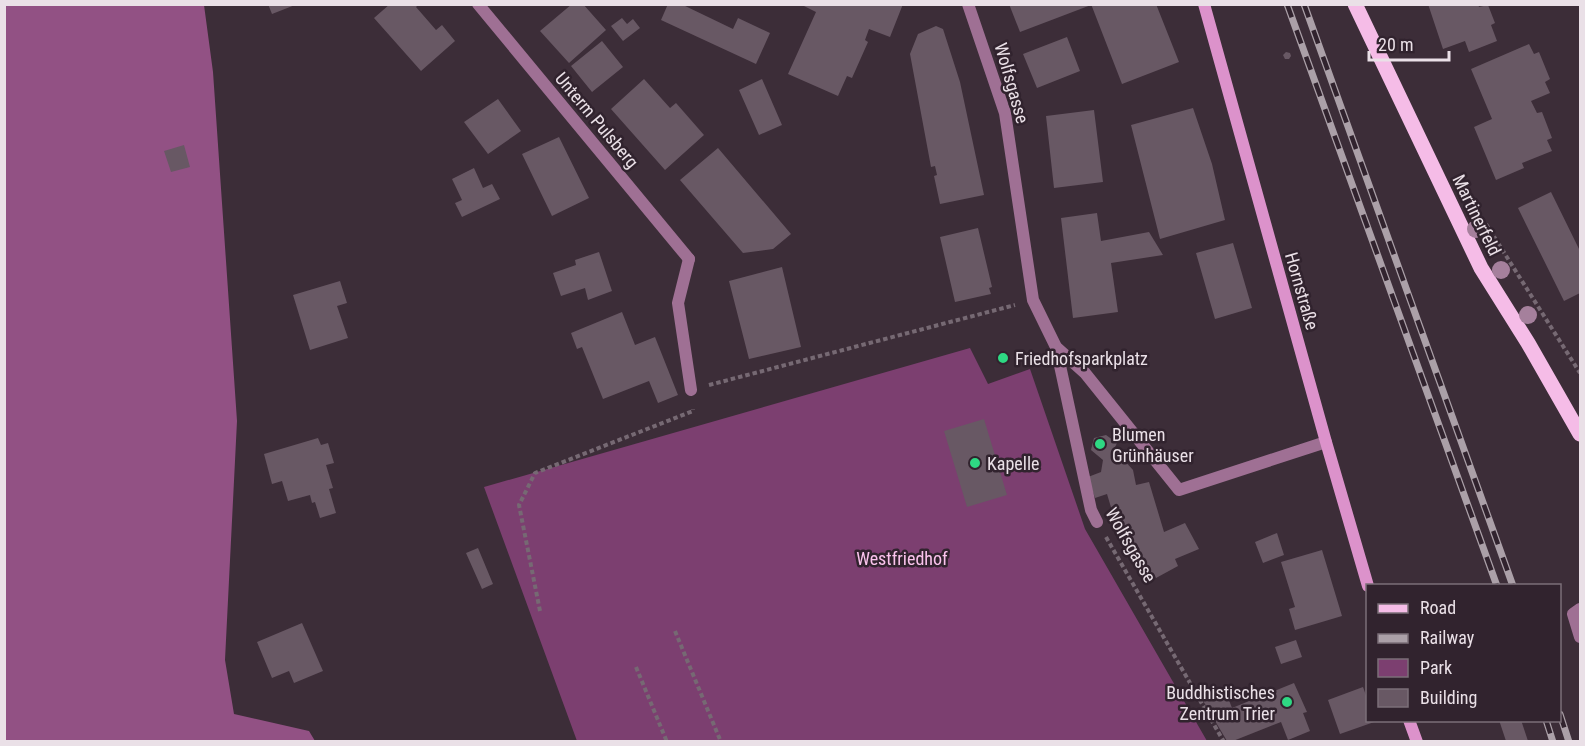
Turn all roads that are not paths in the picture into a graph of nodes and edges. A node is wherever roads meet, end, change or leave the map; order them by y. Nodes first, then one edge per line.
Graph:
1 (478, 4) edge
2 (968, 4) edge
3 (1204, 4) edge
4 (1355, 4) edge
5 (1056, 347) junction
6 (691, 390) road end
7 (1581, 434) edge
8 (1326, 442) junction
9 (1097, 522) road end
10 (1368, 584) edge
11 (1581, 609) edge
12 (1581, 637) edge
13 (1410, 722) edge
14 (1417, 741) edge

1 - 6 street, Unterm Pulsberg
2 - 5 street, Wolfsgasse
3 - 8 street, Hornstraße
4 - 7 main road, Martinerfeld
5 - 8 street, Wolfsgasse
5 - 9 street, Wolfsgasse
8 - 10 street, Hornstraße
11 - 12 street
13 - 14 street

